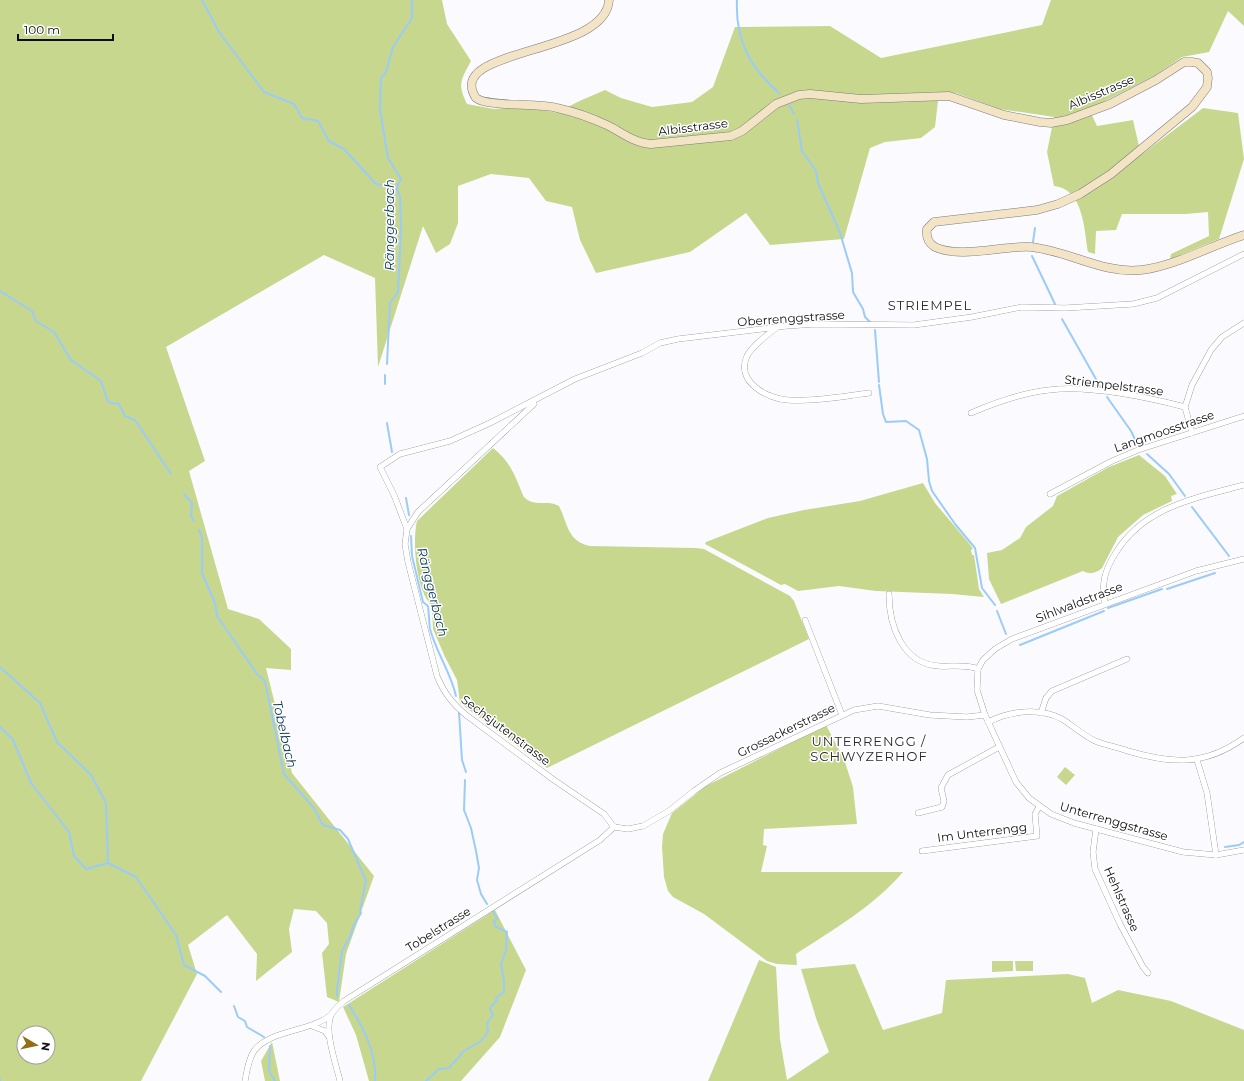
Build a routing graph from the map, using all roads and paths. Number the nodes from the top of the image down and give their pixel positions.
1 (610, 0) edge
2 (1244, 235) edge
3 (1244, 254) edge
4 (1244, 323) edge
5 (777, 328) junction
6 (868, 393) dead end
7 (540, 398) junction
8 (1185, 407) junction
9 (971, 413) dead end
10 (1244, 416) edge
11 (1192, 433) junction
12 (380, 467) joint
13 (1244, 485) edge
14 (1050, 494) dead end
15 (407, 529) junction
16 (1244, 559) edge
17 (889, 594) dead end
18 (1105, 603) junction
19 (805, 620) dead end
20 (1128, 659) dead end
21 (978, 669) junction
22 (1041, 712) junction
23 (985, 714) junction
24 (842, 715) junction
25 (988, 722) junction
26 (1244, 738) edge
27 (999, 746) junction
28 (1197, 760) junction
29 (1039, 807) junction
30 (918, 812) dead end
31 (614, 827) junction
32 (1096, 829) junction
33 (1244, 850) edge
34 (922, 851) dead end
35 (1216, 856) junction
36 (1148, 973) dead end
37 (331, 1015) junction
38 (312, 1026) junction
39 (330, 1038) junction
40 (245, 1081) edge
41 (340, 1081) edge

1 - 2 main road, Albisstrasse
3 - 5 street, Oberrenggstrasse
4 - 8 street
5 - 6 street
5 - 7 street, Oberrenggstrasse
7 - 12 street, Oberrenggstrasse
7 - 15 street, Sechsjutenstrasse
8 - 9 street, Striempelstrasse
8 - 11 street
10 - 11 street, Langmoosstrasse
11 - 14 street, Langmoosstrasse
12 - 15 street, Sechsjutenstrasse
13 - 18 street
15 - 31 street, Sechsjutenstrasse
16 - 18 street, Sihlwaldstrasse
17 - 21 street
18 - 21 street, Sihlwaldstrasse
19 - 24 street
20 - 22 street
21 - 23 street
22 - 25 street
22 - 28 street
23 - 24 street, Grossackerstrasse
23 - 25 street, Unterrenggstrasse
24 - 31 street, Grossackerstrasse
25 - 27 street, Unterrenggstrasse
26 - 28 street
27 - 29 street, Unterrenggstrasse
27 - 30 street
28 - 35 street
29 - 32 street, Unterrenggstrasse
29 - 34 street, Im Unterrengg
31 - 37 street, Tobelstrasse
32 - 35 street, Unterrenggstrasse
32 - 36 street, Hehlstrasse
33 - 35 street, Unterrenggstrasse
37 - 38 street, Tobelstrasse
37 - 39 street
38 - 39 street
38 - 40 street, Tobelstrasse
39 - 41 street

